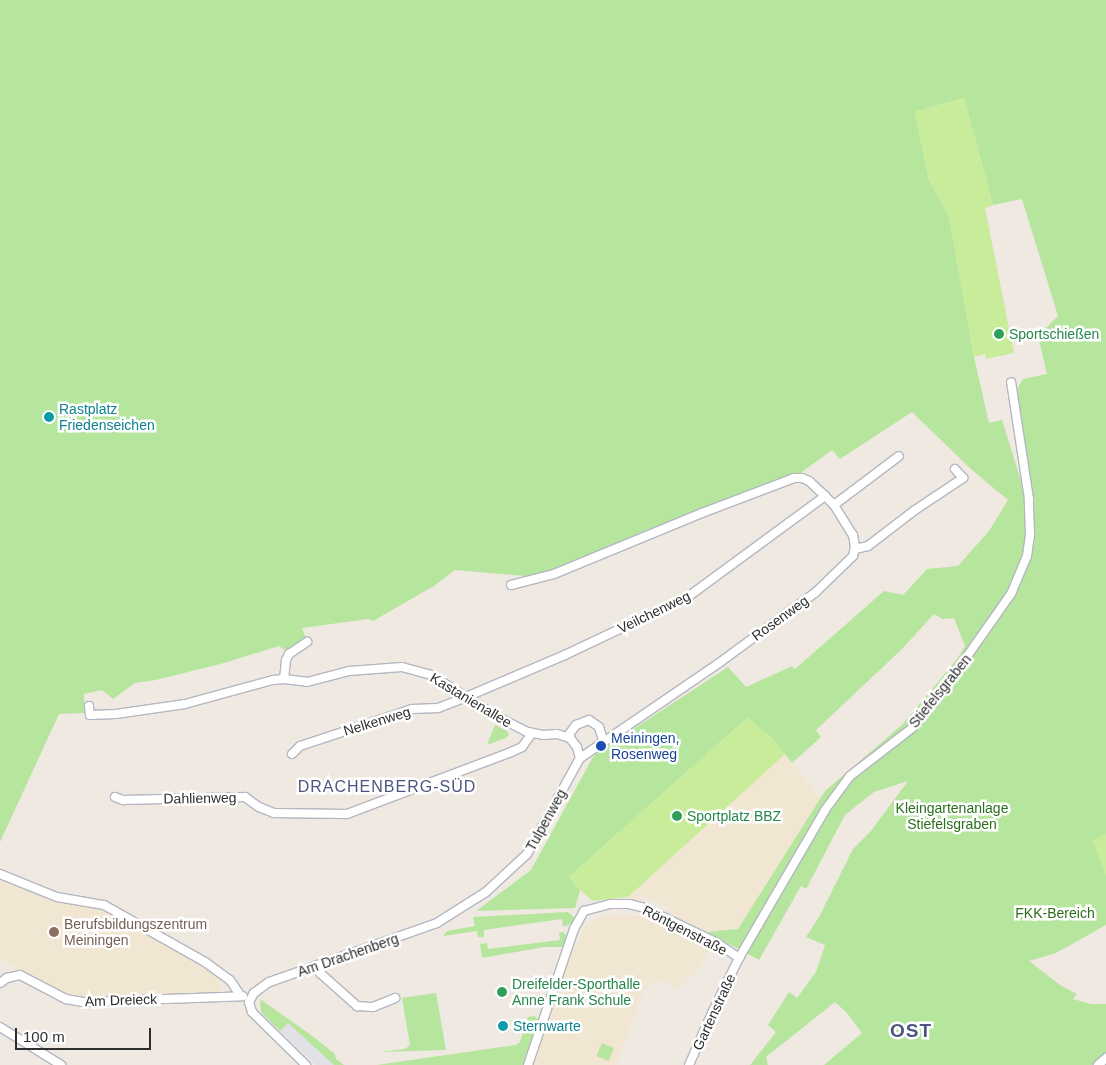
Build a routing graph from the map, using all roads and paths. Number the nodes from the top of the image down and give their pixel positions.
1 (1011, 382) dead end
2 (899, 456) dead end
3 (955, 469) dead end
4 (825, 496) junction
5 (834, 505) junction
6 (855, 550) junction
7 (511, 585) dead end
8 (307, 642) dead end
9 (284, 679) junction
10 (466, 697) junction
11 (90, 706) dead end
12 (532, 733) junction
13 (570, 738) junction
14 (603, 740) junction
15 (292, 754) dead end
16 (580, 758) junction
17 (116, 797) dead end
18 (0, 874) edge
19 (457, 913) joint
20 (739, 958) junction
21 (317, 966) junction
22 (0, 983) edge
23 (240, 995) junction
24 (395, 998) dead end
25 (249, 1003) junction
26 (0, 1026) edge
27 (1106, 1058) edge
28 (61, 1065) edge
29 (306, 1065) edge
30 (528, 1065) edge
31 (689, 1065) edge
32 (1098, 1065) edge

1 - 20 street, Stiefelsgraben
2 - 5 street
3 - 6 street, Rosenweg
4 - 5 street
4 - 7 street
4 - 10 street, Veilchenweg
5 - 6 street
6 - 14 street, Rosenweg
8 - 9 street
9 - 10 street, Kastanienallee
9 - 11 street, Kastanienallee
10 - 12 street, Kastanienallee
10 - 15 street, Nelkenweg
12 - 13 street, Kastanienallee
12 - 17 street, Dahlienweg
13 - 14 street
13 - 16 street
14 - 16 street, Rosenweg
16 - 19 street, Tulpenweg
18 - 23 street
19 - 21 street, Am Drachenberg
20 - 30 street, Röntgenstraße
20 - 31 street, Gartenstraße
21 - 24 street
21 - 25 street, Am Drachenberg
22 - 23 street, Am Dreieck
23 - 25 street, Am Dreieck
25 - 29 street, Am Dreieck
26 - 28 street
27 - 32 street

